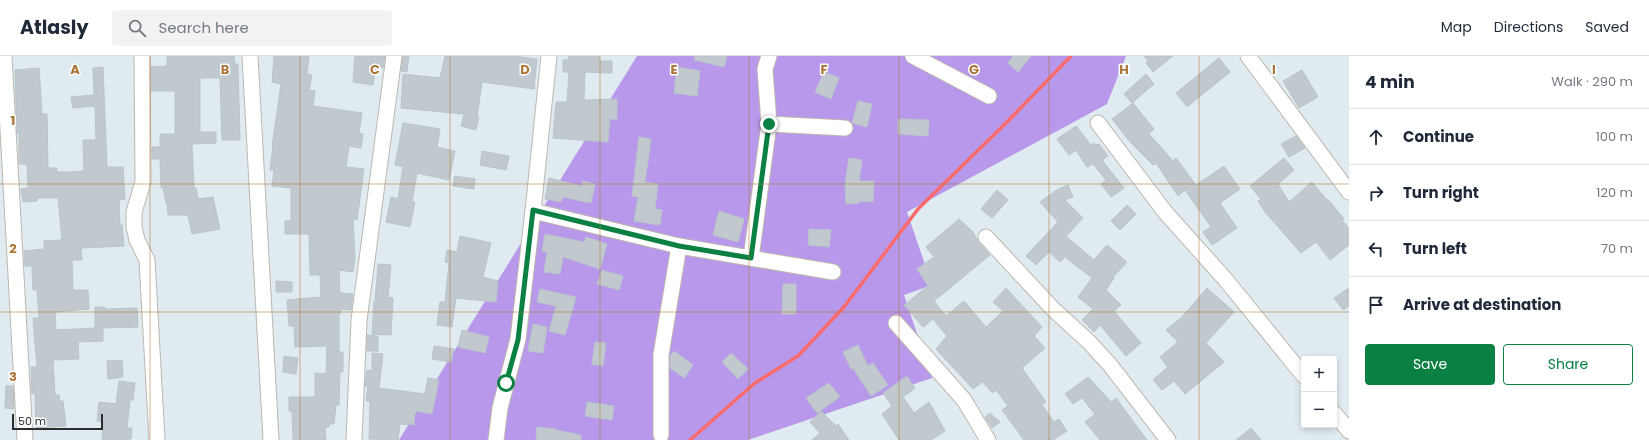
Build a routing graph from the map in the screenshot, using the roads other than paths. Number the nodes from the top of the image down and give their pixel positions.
1 (4, 56) edge
2 (142, 56) edge
3 (250, 56) edge
4 (394, 56) edge
5 (549, 56) edge
6 (769, 56) edge
7 (913, 56) edge
8 (1248, 56) edge
9 (989, 96) dead end
10 (1098, 123) dead end
11 (769, 124) junction
12 (845, 128) dead end
13 (1349, 192) edge
14 (533, 210) junction
15 (986, 237) dead end
16 (679, 246) junction
17 (751, 258) junction
18 (833, 272) dead end
19 (896, 323) dead end
20 (1301, 372) edge
21 (1337, 417) edge
22 (1349, 431) edge
23 (661, 435) dead end
24 (25, 440) edge
25 (157, 440) edge
26 (271, 440) edge
27 (354, 440) edge
28 (496, 440) edge
29 (988, 440) edge
30 (1168, 440) edge

1 - 24 street
2 - 25 street
3 - 26 street
4 - 27 street
5 - 14 street
6 - 11 street
7 - 9 street
8 - 13 street
10 - 20 street
11 - 12 street
11 - 17 street
14 - 16 street
14 - 28 street
15 - 30 street
16 - 17 street
16 - 23 street
17 - 18 street
19 - 29 street
21 - 22 street

